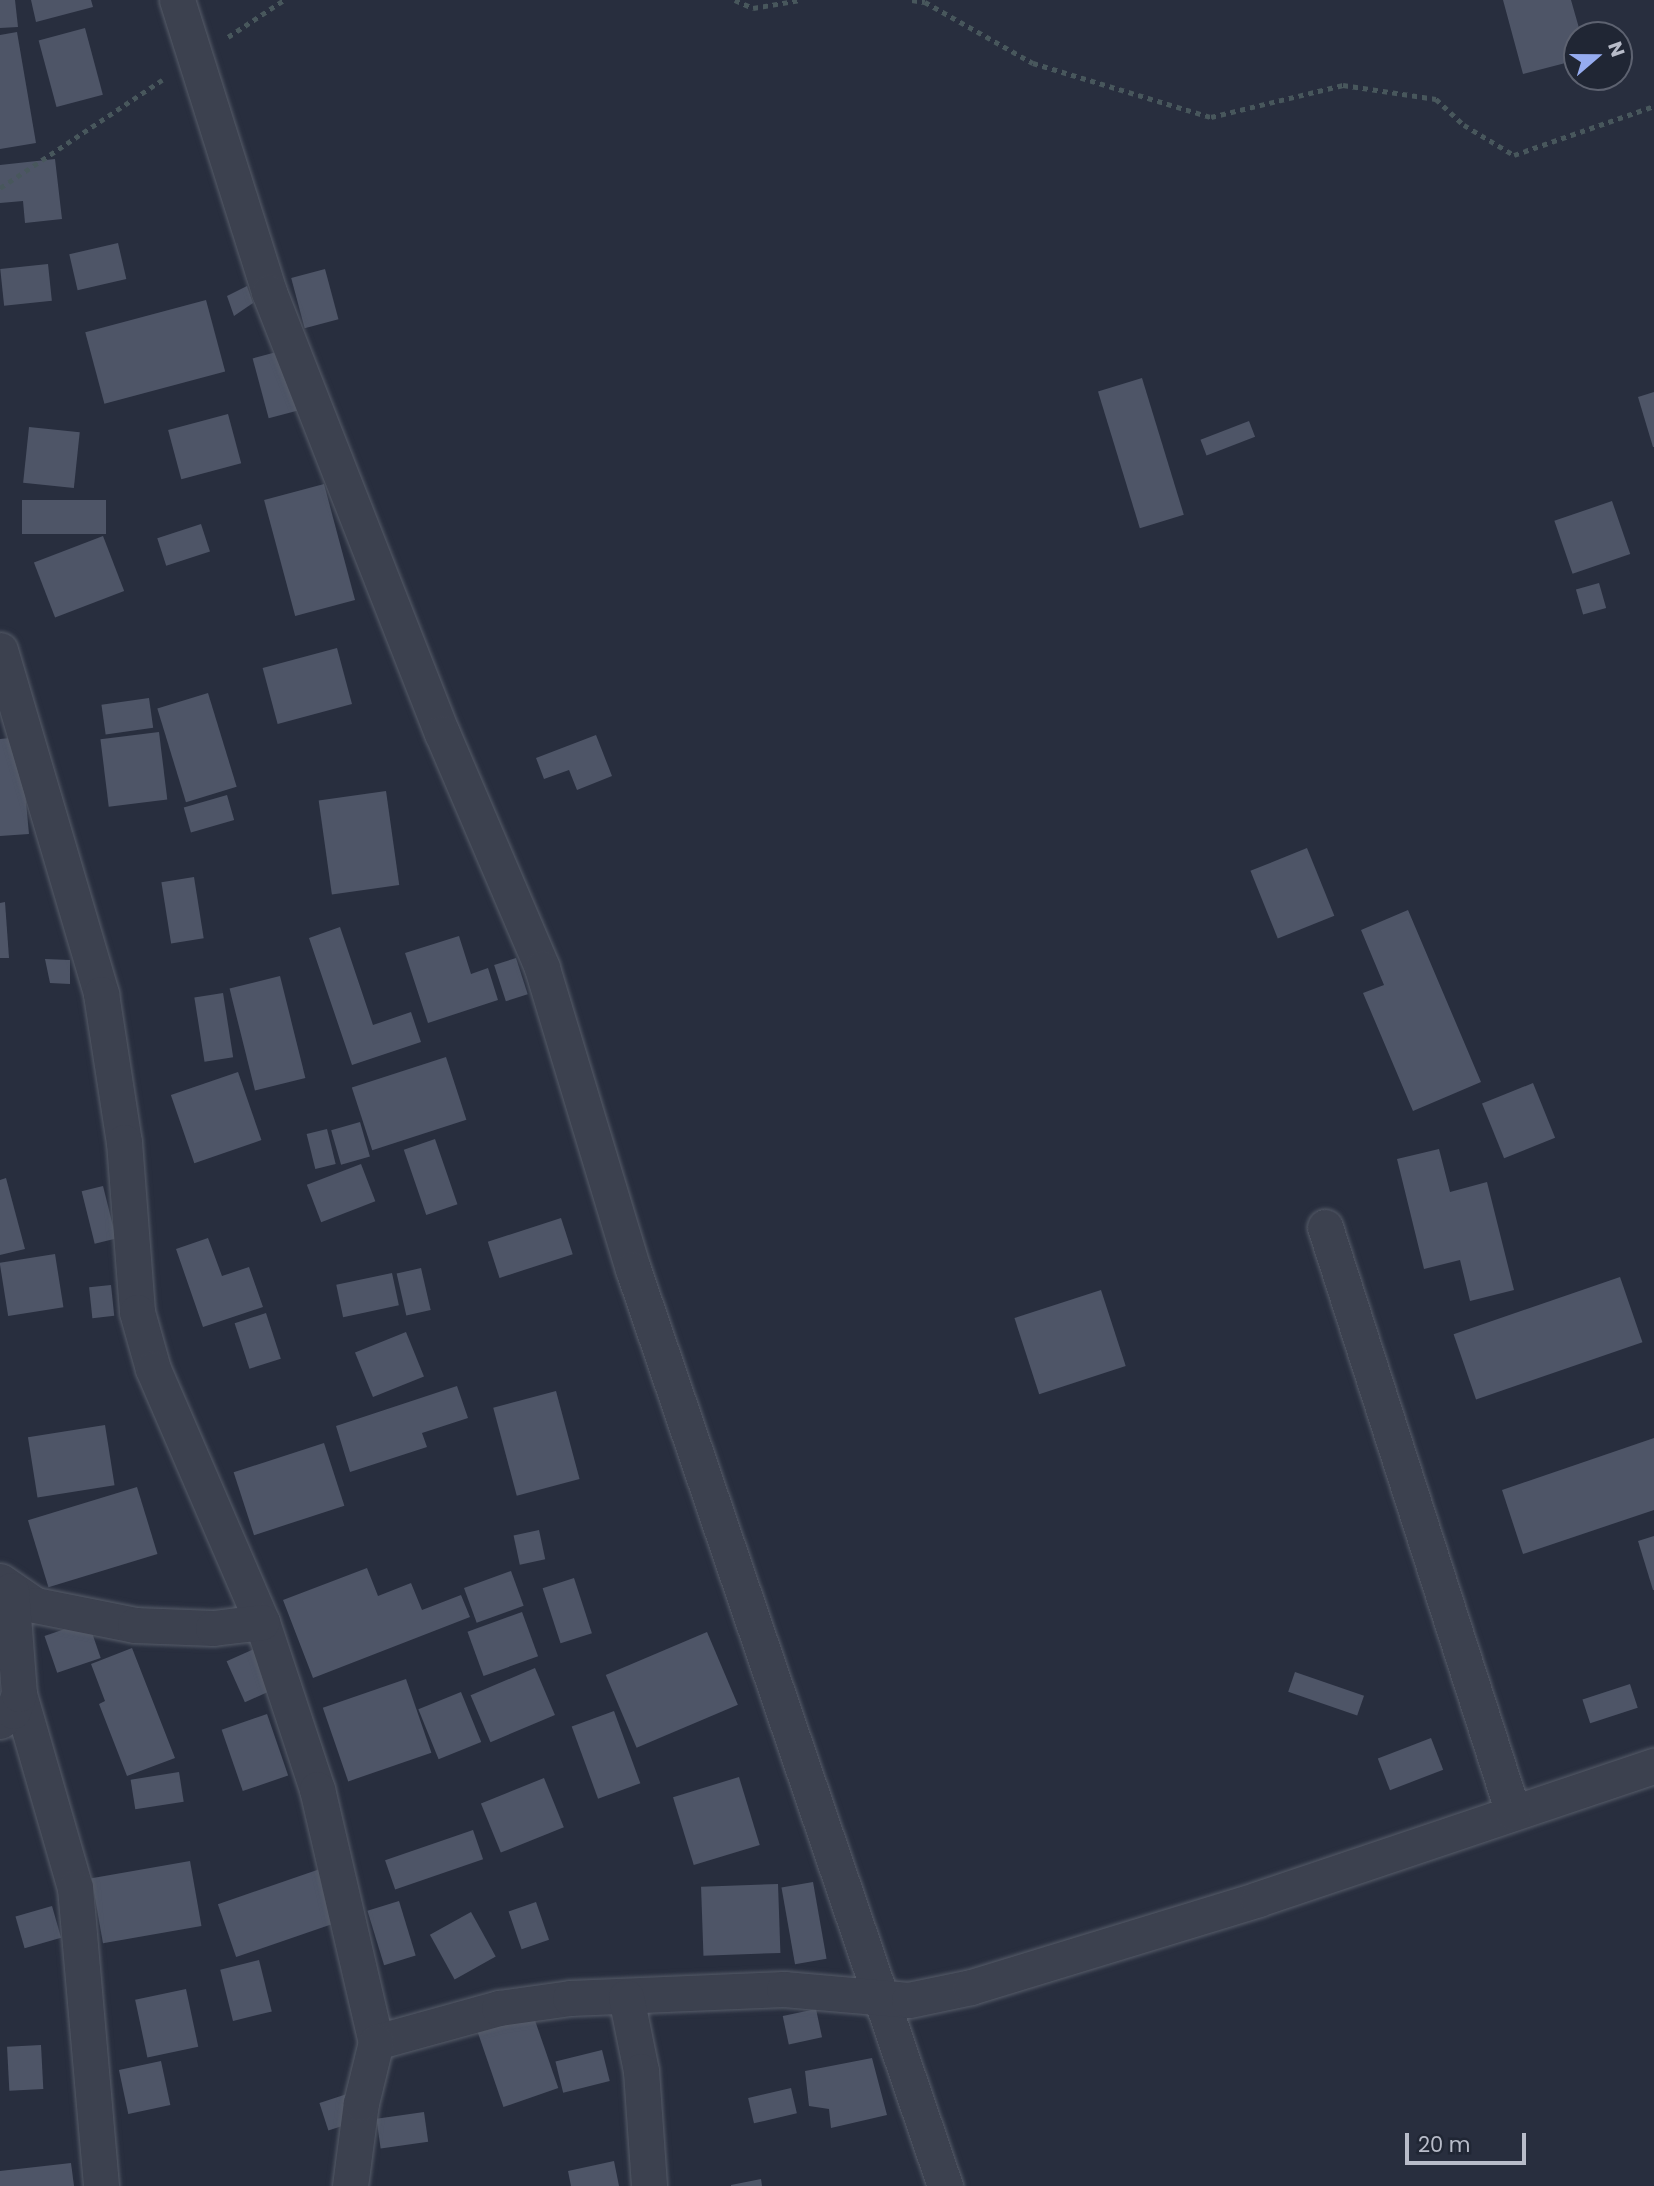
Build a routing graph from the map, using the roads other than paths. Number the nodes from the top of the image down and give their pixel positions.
1 (177, 0) edge
2 (0, 650) edge
3 (6, 691) edge
4 (1325, 1227) dead end
5 (5, 1586) edge
6 (262, 1622) junction
7 (9, 1708) edge
8 (1654, 1766) edge
9 (1513, 1813) junction
10 (882, 1996) junction
11 (626, 1997) junction
12 (376, 2042) junction
13 (101, 2186) edge
14 (350, 2186) edge
15 (649, 2186) edge
16 (945, 2186) edge

1 - 10 street
2 - 3 street
3 - 6 street
4 - 9 street
5 - 6 street
5 - 7 street
6 - 12 street
7 - 13 street
8 - 9 street
9 - 10 street
10 - 11 street
10 - 16 street
11 - 12 street
11 - 15 street
12 - 14 street

